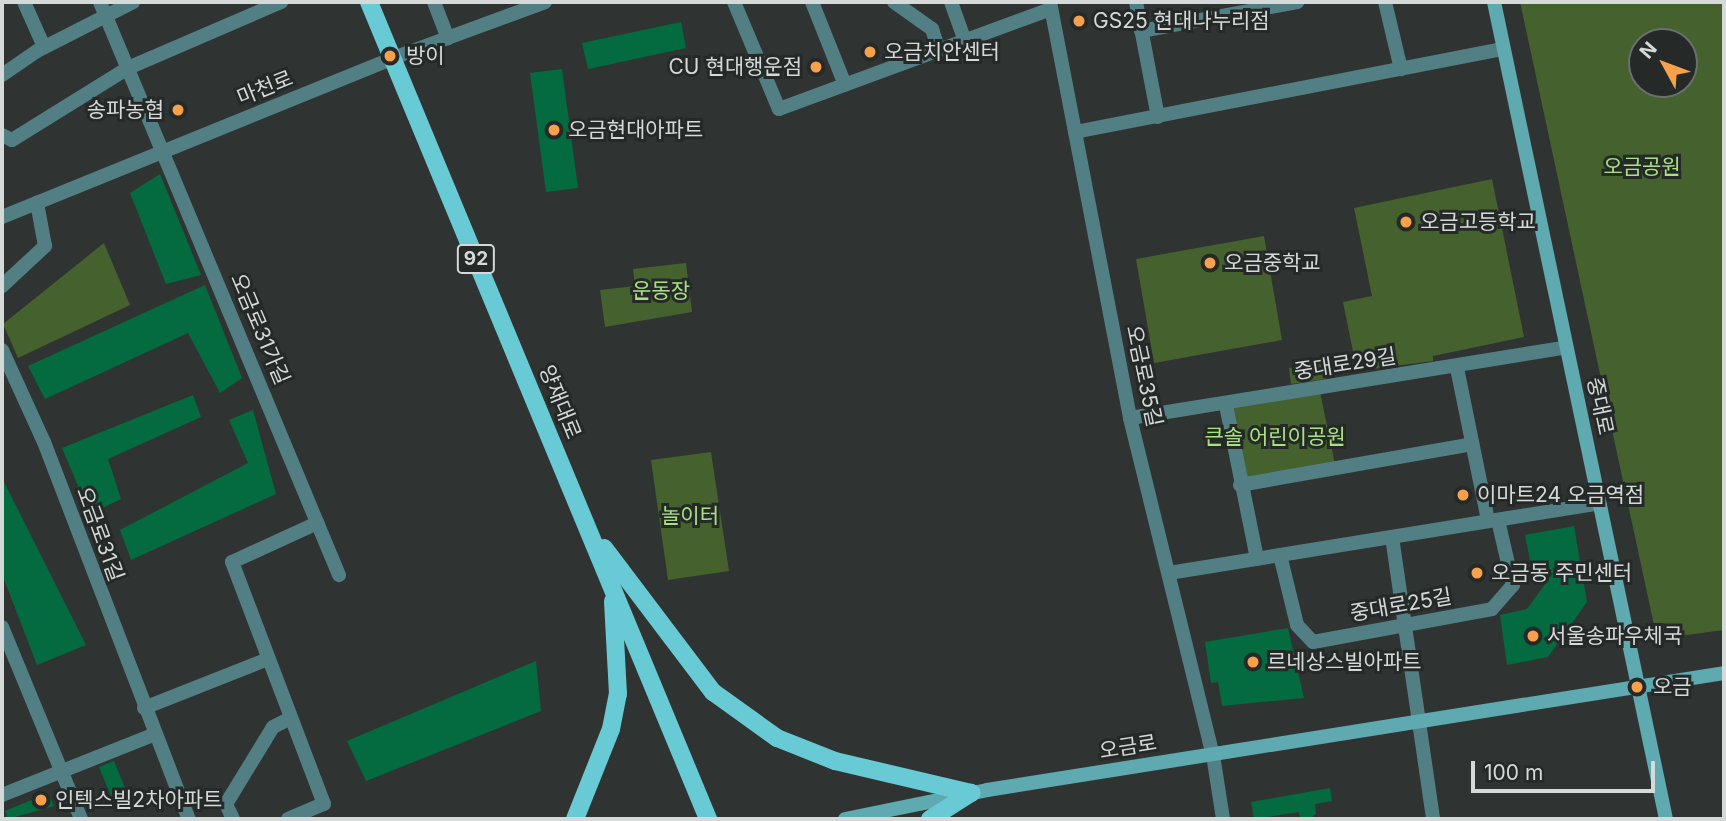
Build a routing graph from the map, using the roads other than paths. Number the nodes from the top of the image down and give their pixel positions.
1 (24, 2) edge
2 (133, 2) edge
3 (281, 2) edge
4 (369, 2) edge
5 (433, 2) edge
6 (545, 2) edge
7 (733, 2) edge
8 (812, 2) edge
9 (894, 2) edge
10 (951, 2) edge
11 (1136, 2) edge
12 (1211, 2) edge
13 (1297, 2) edge
14 (1385, 2) edge
15 (1494, 2) edge
16 (1050, 5) edge
17 (522, 6) edge
18 (102, 7) edge
19 (1214, 18) junction
20 (1142, 31) junction
21 (448, 38) junction
22 (965, 41) junction
23 (44, 47) junction
24 (1503, 49) junction
25 (939, 50) junction
26 (393, 58) junction
27 (128, 68) junction
28 (1401, 69) junction
29 (2, 75) edge
30 (845, 85) junction
31 (1158, 117) junction
32 (1075, 132) junction
33 (2, 135) edge
34 (163, 152) junction
35 (37, 203) junction
36 (2, 217) edge
37 (2, 286) edge
38 (1566, 347) junction
39 (2, 350) edge
40 (1457, 368) junction
41 (1226, 405) junction
42 (1130, 418) junction
43 (1472, 444) junction
44 (1240, 485) junction
45 (1599, 503) junction
46 (582, 516) junction
47 (1493, 521) junction
48 (317, 523) junction
49 (1392, 537) junction
50 (1280, 555) junction
51 (1257, 559) junction
52 (1169, 573) junction
53 (339, 575) dead end
54 (612, 587) junction
55 (1407, 626) junction
56 (2, 627) edge
57 (268, 659) junction
58 (1724, 673) edge
59 (1638, 684) junction
60 (144, 708) junction
61 (291, 718) junction
62 (1419, 721) junction
63 (155, 734) junction
64 (1213, 755) junction
65 (62, 771) junction
66 (971, 793) junction
67 (2, 795) edge
68 (81, 819) edge
69 (189, 819) edge
70 (233, 819) edge
71 (288, 819) edge
72 (575, 819) edge
73 (708, 819) edge
74 (845, 819) edge
75 (930, 819) edge
76 (1223, 819) edge
77 (1433, 819) edge
78 (1666, 819) edge

1 - 23 street
2 - 18 street
3 - 27 street
4 - 26 main road, 양재대로 / 92
5 - 21 street
6 - 17 street, 마천로
7 - 30 street
8 - 30 street
9 - 25 street
10 - 22 street
11 - 20 street
12 - 19 street
13 - 19 street
14 - 28 street
15 - 24 main road, 중대로
16 - 22 street
16 - 32 street, 오금로35길
17 - 21 street, 마천로
18 - 23 street
18 - 27 street, 오금로31가길
19 - 20 street
20 - 31 street
21 - 26 street, 마천로
22 - 25 street
23 - 29 street
24 - 28 street
24 - 38 main road, 중대로
25 - 30 street
26 - 34 street, 마천로
26 - 46 main road, 양재대로 / 92
27 - 33 street
27 - 34 street, 오금로31가길
28 - 31 street
31 - 32 street
32 - 42 street, 오금로35길
34 - 35 street, 마천로
34 - 48 street, 오금로31가길
35 - 36 street, 마천로
35 - 37 street
38 - 40 street, 중대로29길
38 - 45 main road, 중대로
39 - 60 street, 오금로31길
40 - 41 street, 중대로29길
40 - 43 street, 중대로25길
41 - 42 street, 중대로29길
41 - 44 street
42 - 52 street, 오금로35길
43 - 44 street
43 - 47 street, 중대로25길
44 - 51 street
45 - 47 street
45 - 59 main road, 중대로
46 - 54 main road, 양재대로 / 92
46 - 66 main road
47 - 49 street
47 - 55 street, 중대로25길
48 - 53 street, 오금로31가길
48 - 57 street
49 - 50 street
49 - 55 street
50 - 51 street
50 - 55 street, 중대로25길
51 - 52 street
52 - 64 street, 오금로35길
54 - 72 main road
54 - 73 main road, 양재대로 / 92
55 - 62 street
56 - 65 street
57 - 60 street
57 - 61 street
58 - 59 main road, 오금로
59 - 62 main road, 오금로
59 - 78 main road, 중대로
60 - 63 street, 오금로31길
61 - 70 street
61 - 71 street
62 - 64 main road, 오금로
62 - 77 street
63 - 65 street
63 - 69 street, 오금로31길
64 - 66 main road, 오금로
64 - 76 street, 오금로35길
65 - 67 street
65 - 68 street
66 - 74 main road, 오금로
66 - 75 main road

